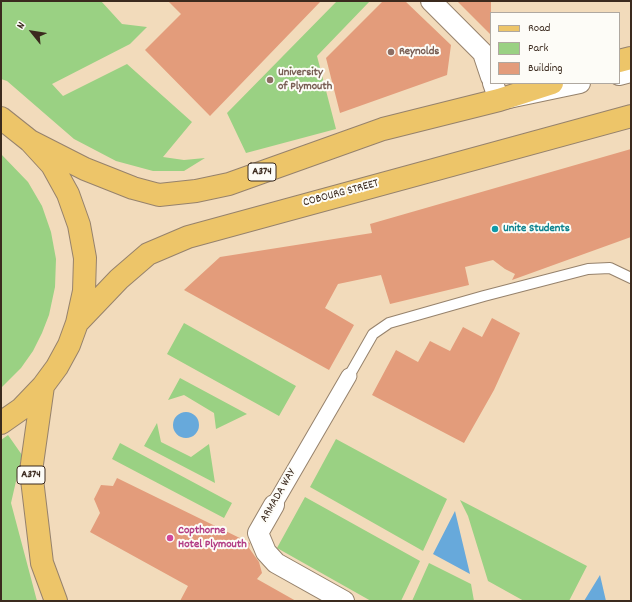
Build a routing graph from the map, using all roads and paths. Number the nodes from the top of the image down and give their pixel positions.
1 (431, 1) edge
2 (631, 58) edge
3 (620, 61) edge
4 (631, 72) edge
5 (490, 74) edge
6 (620, 75) edge
7 (546, 84) edge
8 (571, 84) edge
9 (496, 92) edge
10 (631, 116) edge
11 (1, 118) edge
12 (30, 140) junction
13 (631, 278) edge
14 (77, 323) junction
15 (349, 376) joint
16 (43, 386) junction
17 (1, 423) edge
18 (274, 505) joint
19 (56, 601) edge
20 (344, 601) edge

1 - 5 street
2 - 3 main road
4 - 6 street
7 - 9 main road, A374
8 - 9 street
9 - 12 main road, A374
10 - 14 main road, COBOURG STREET
11 - 12 main road
12 - 14 main road
13 - 15 lane
14 - 16 main road
15 - 18 street, ARMADA WAY
16 - 17 main road
16 - 19 main road, A374
18 - 20 street, ARMADA WAY

